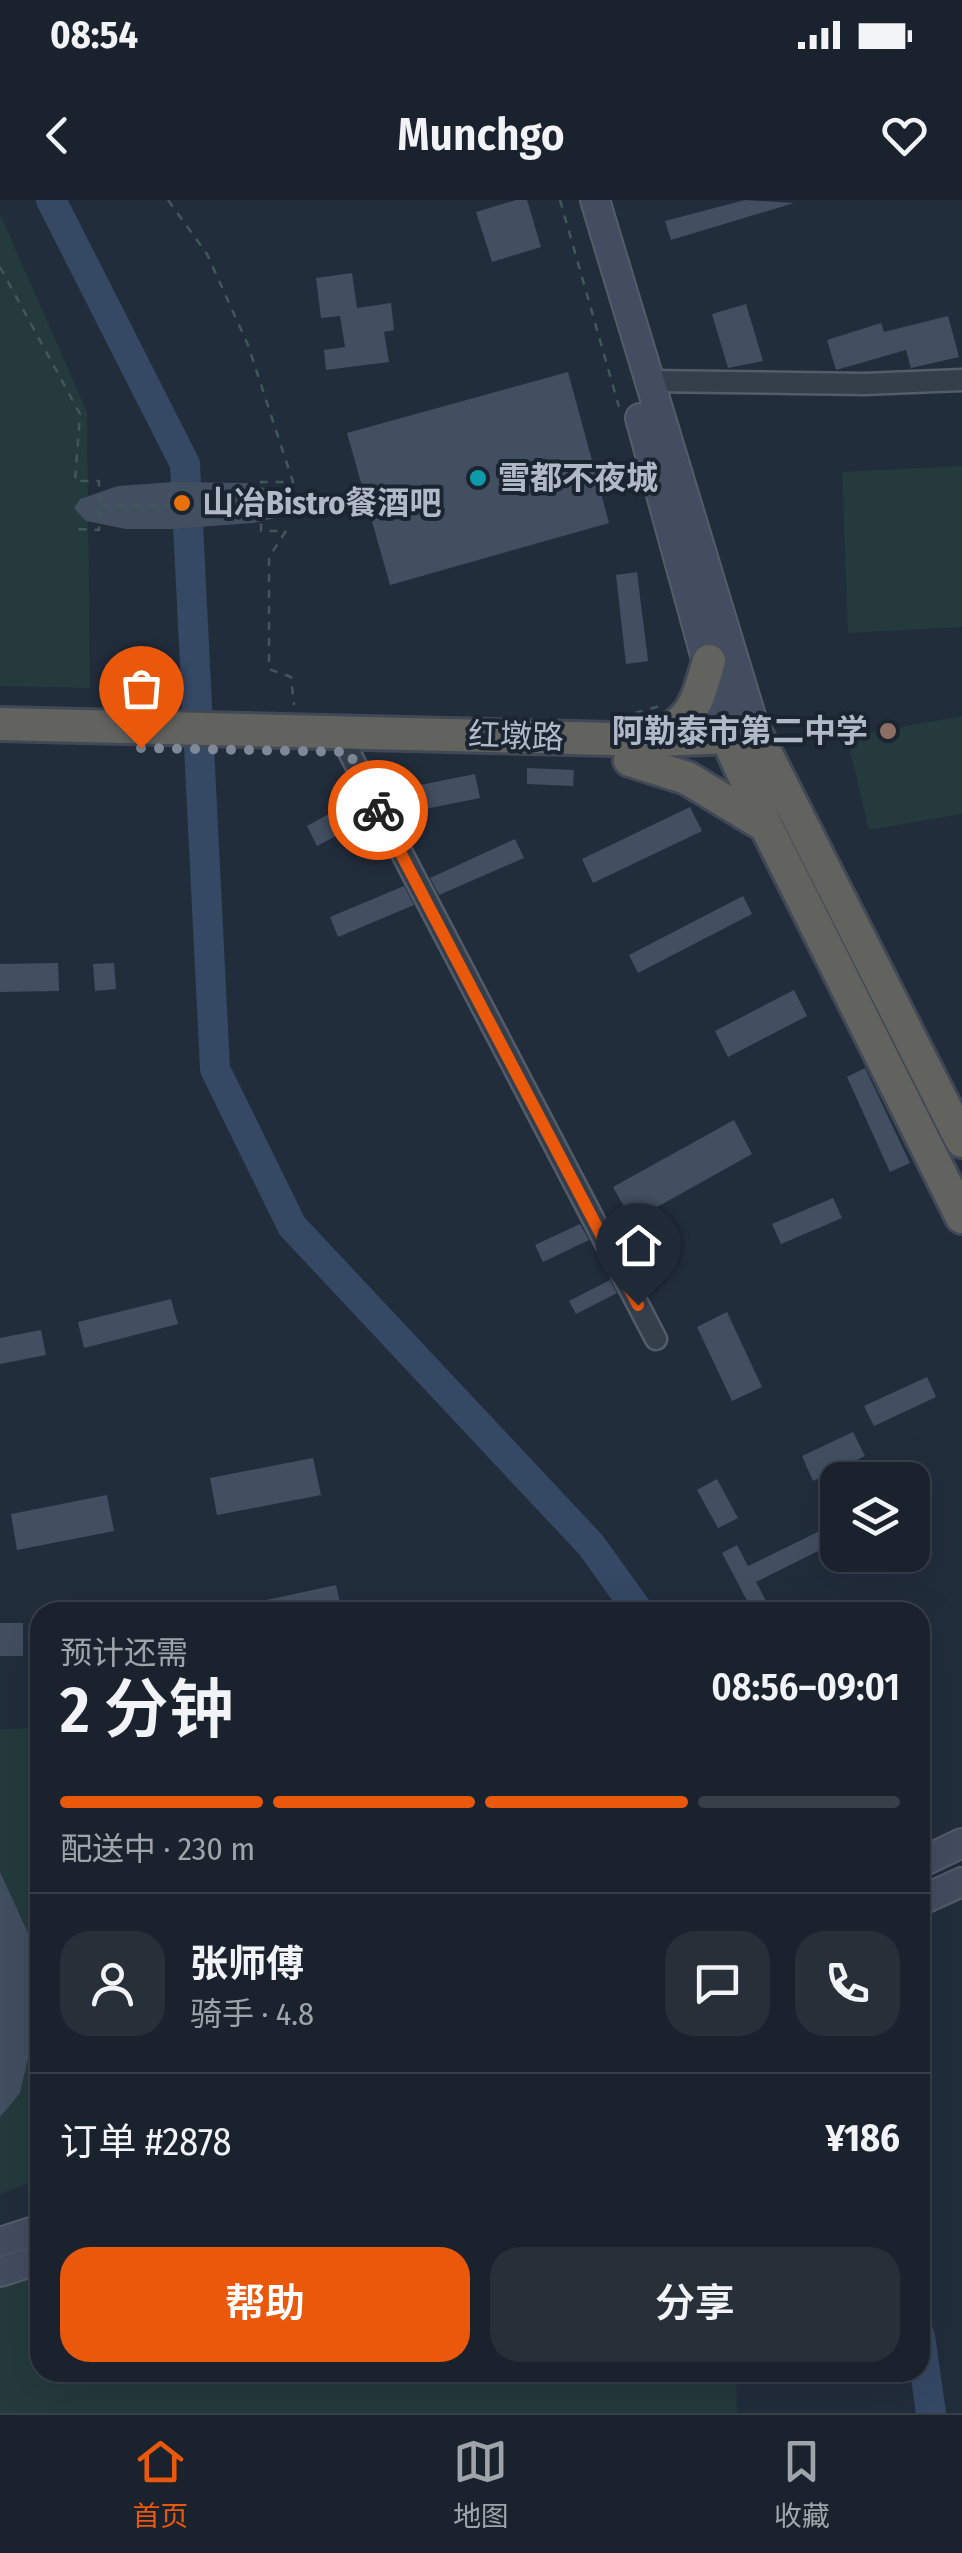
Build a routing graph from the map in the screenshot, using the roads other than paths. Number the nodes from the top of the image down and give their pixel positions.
1 (577, 200) edge
2 (595, 200) edge
3 (962, 380) edge
4 (648, 381) junction
5 (709, 660) junction
6 (0, 724) edge
7 (97, 737) junction
8 (256, 739) junction
9 (0, 747) edge
10 (747, 747) junction
11 (642, 750) junction
12 (349, 752) junction
13 (766, 826) junction
14 (962, 1141) edge
15 (962, 1216) edge
16 (656, 1339) dead end
17 (962, 1843) edge
18 (930, 1859) edge
19 (962, 1882) edge
20 (930, 1896) edge
21 (30, 2232) edge
22 (0, 2242) edge
23 (30, 2262) edge
24 (0, 2272) edge

1 - 5 main road
2 - 4 main road
3 - 4 street
4 - 10 main road
5 - 10 main road
5 - 11 highway
6 - 7 highway, 红墩路
7 - 8 highway, 红墩路
7 - 9 highway, 红墩路
8 - 11 highway, 红墩路
8 - 12 highway, 红墩路
10 - 11 highway, 红墩路
10 - 13 highway
10 - 14 highway
11 - 12 highway, 红墩路
11 - 13 highway
12 - 16 street
13 - 15 highway
17 - 18 main road
19 - 20 main road
21 - 22 main road
23 - 24 main road

